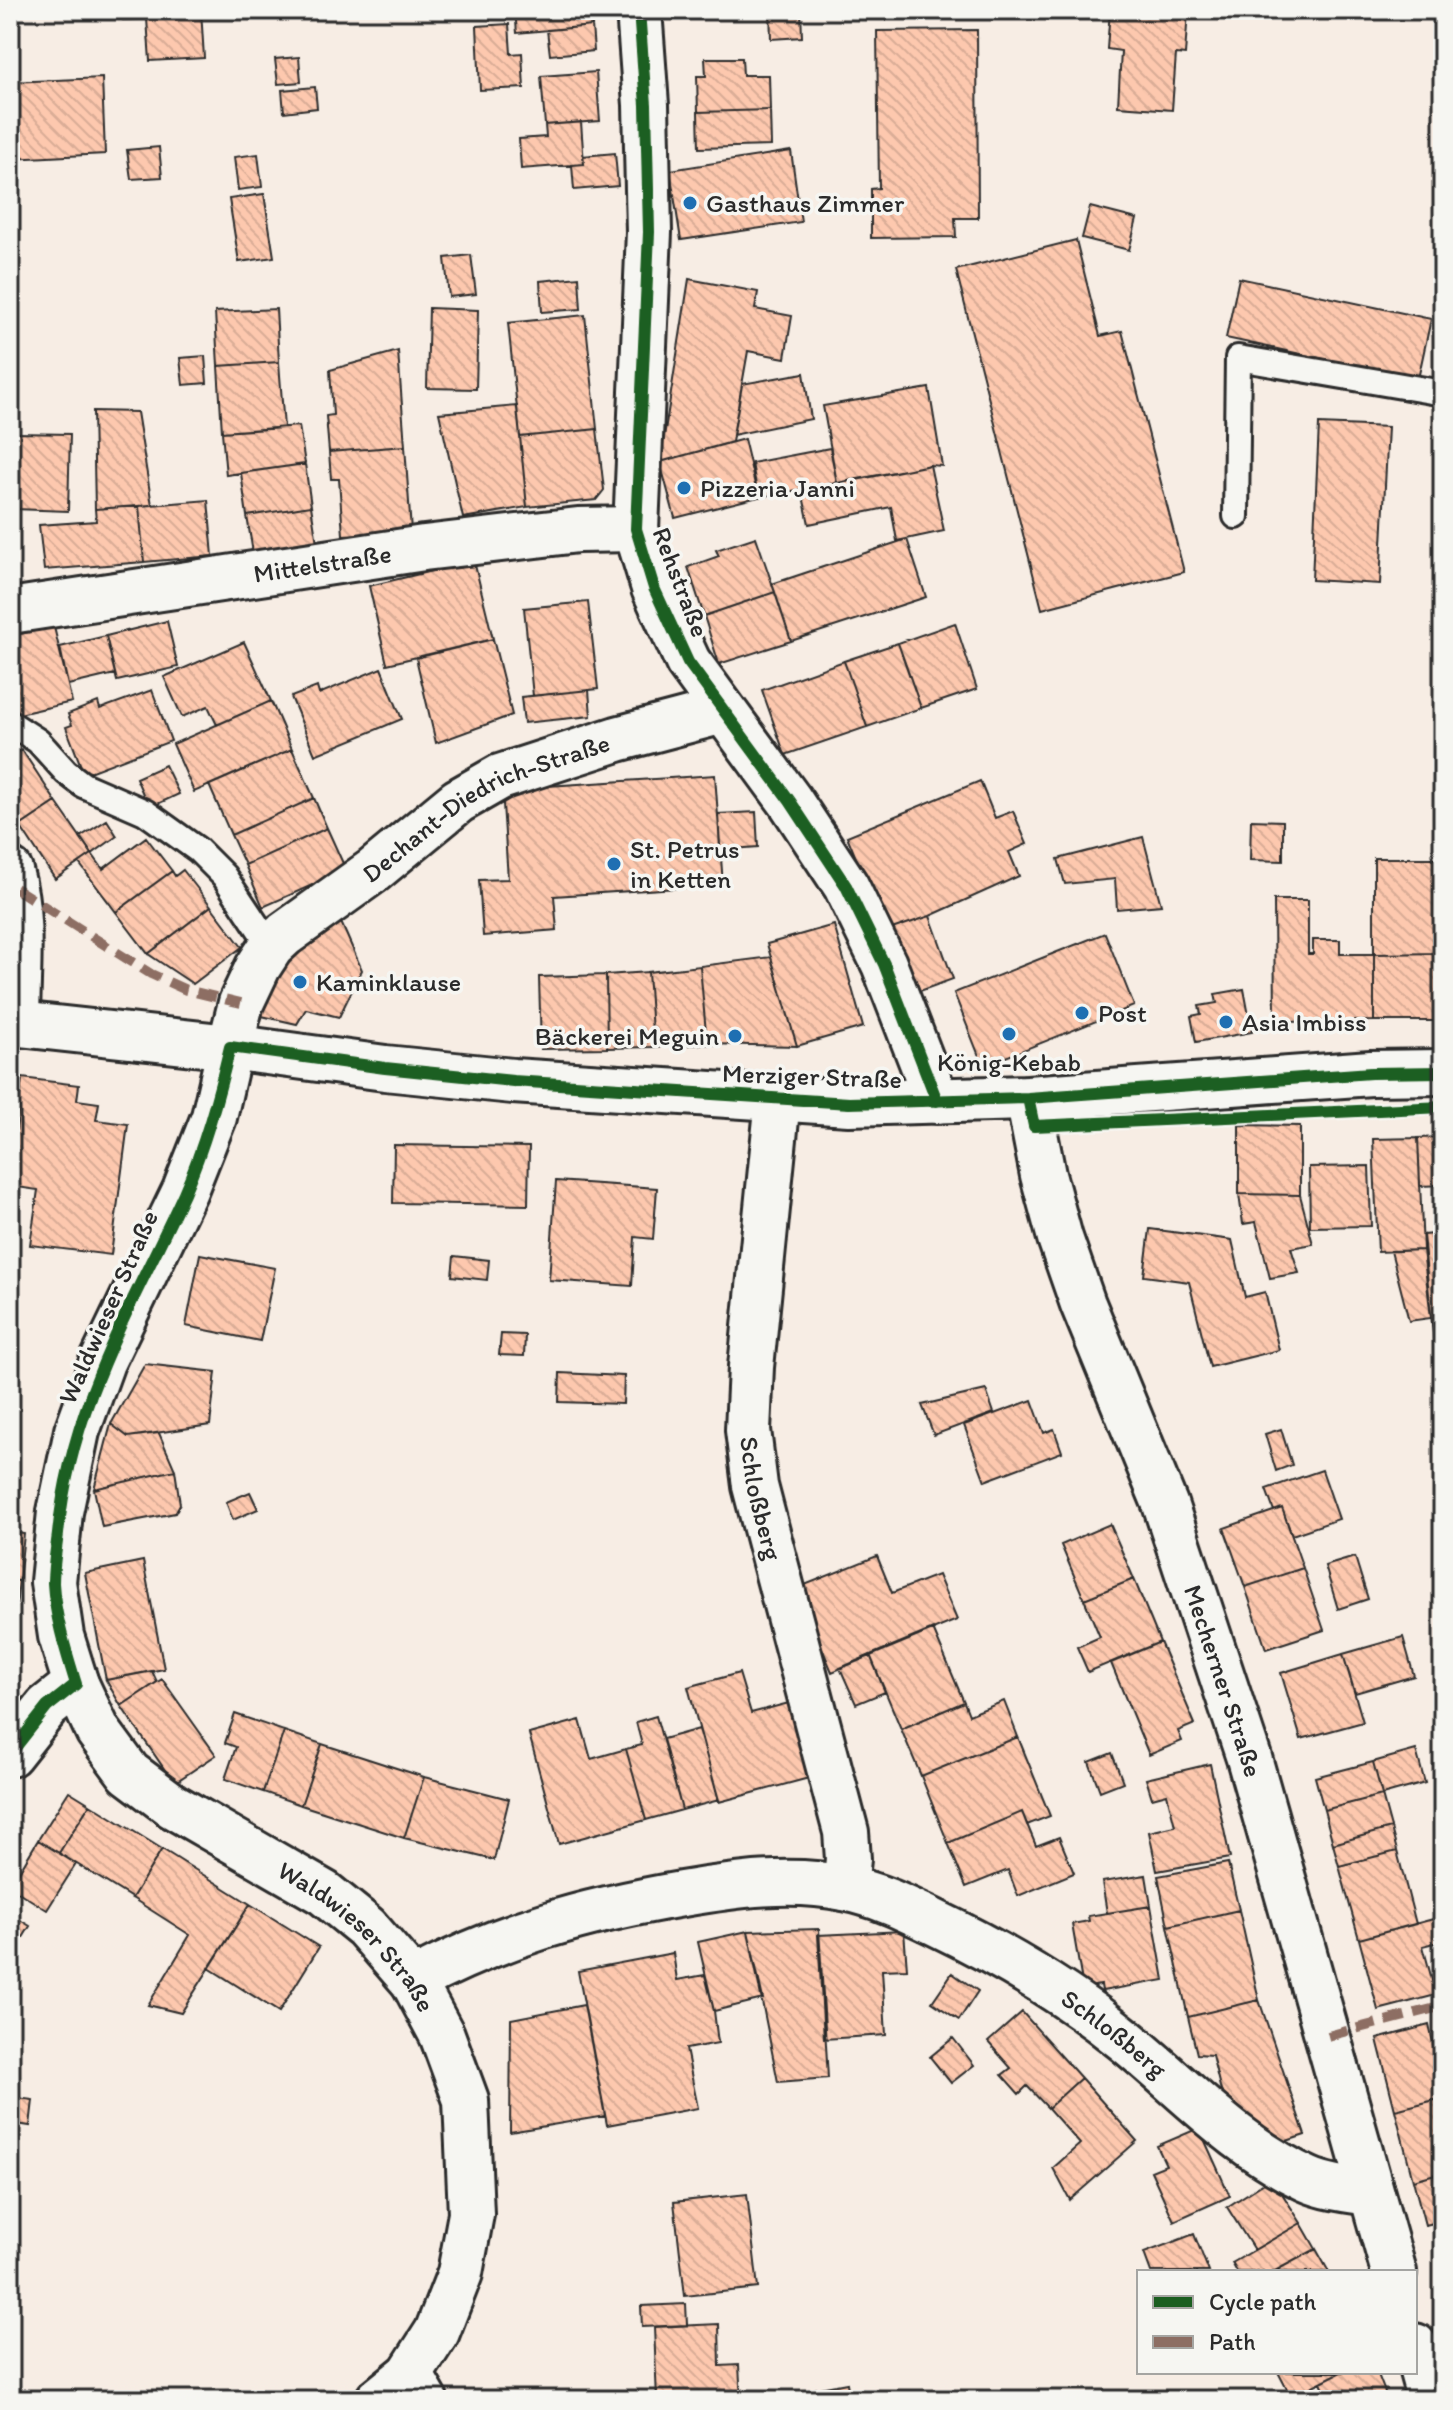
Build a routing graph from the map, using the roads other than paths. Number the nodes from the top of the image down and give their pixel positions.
1 (639, 10) edge
2 (1443, 393) edge
3 (1236, 516) dead end
4 (636, 529) junction
5 (10, 611) edge
6 (723, 711) junction
7 (10, 723) edge
8 (10, 871) edge
9 (271, 947) junction
10 (13, 1024) edge
11 (230, 1047) junction
12 (1443, 1072) edge
13 (1028, 1098) junction
14 (778, 1099) junction
15 (937, 1101) junction
16 (44, 1695) edge
17 (10, 1754) edge
18 (845, 1888) junction
19 (413, 1981) junction
20 (1371, 2193) junction
21 (1393, 2270) edge
22 (1417, 2353) edge
23 (404, 2391) edge
24 (1430, 2400) edge

1 - 4 street, Rehstraße
2 - 3 lane
4 - 5 street, Mittelstraße
4 - 6 street, Rehstraße
6 - 9 street, Dechant-Diedrich-Straße
6 - 15 street, Rehstraße
7 - 9 lane
8 - 10 street
9 - 11 street, Dechant-Diedrich-Straße
10 - 11 street, Merziger Straße
11 - 14 street, Merziger Straße
11 - 16 street, Waldwieser Straße
12 - 13 street, Merziger Straße
13 - 15 street, Merziger Straße
13 - 20 street, Mecherner Straße
14 - 15 street, Merziger Straße
14 - 18 street, Schloßberg
16 - 17 street
16 - 19 street, Waldwieser Straße
18 - 19 street, Schloßberg
18 - 20 street, Schloßberg
19 - 23 street, Waldwieser Straße
20 - 21 street, Mecherner Straße
22 - 24 street

